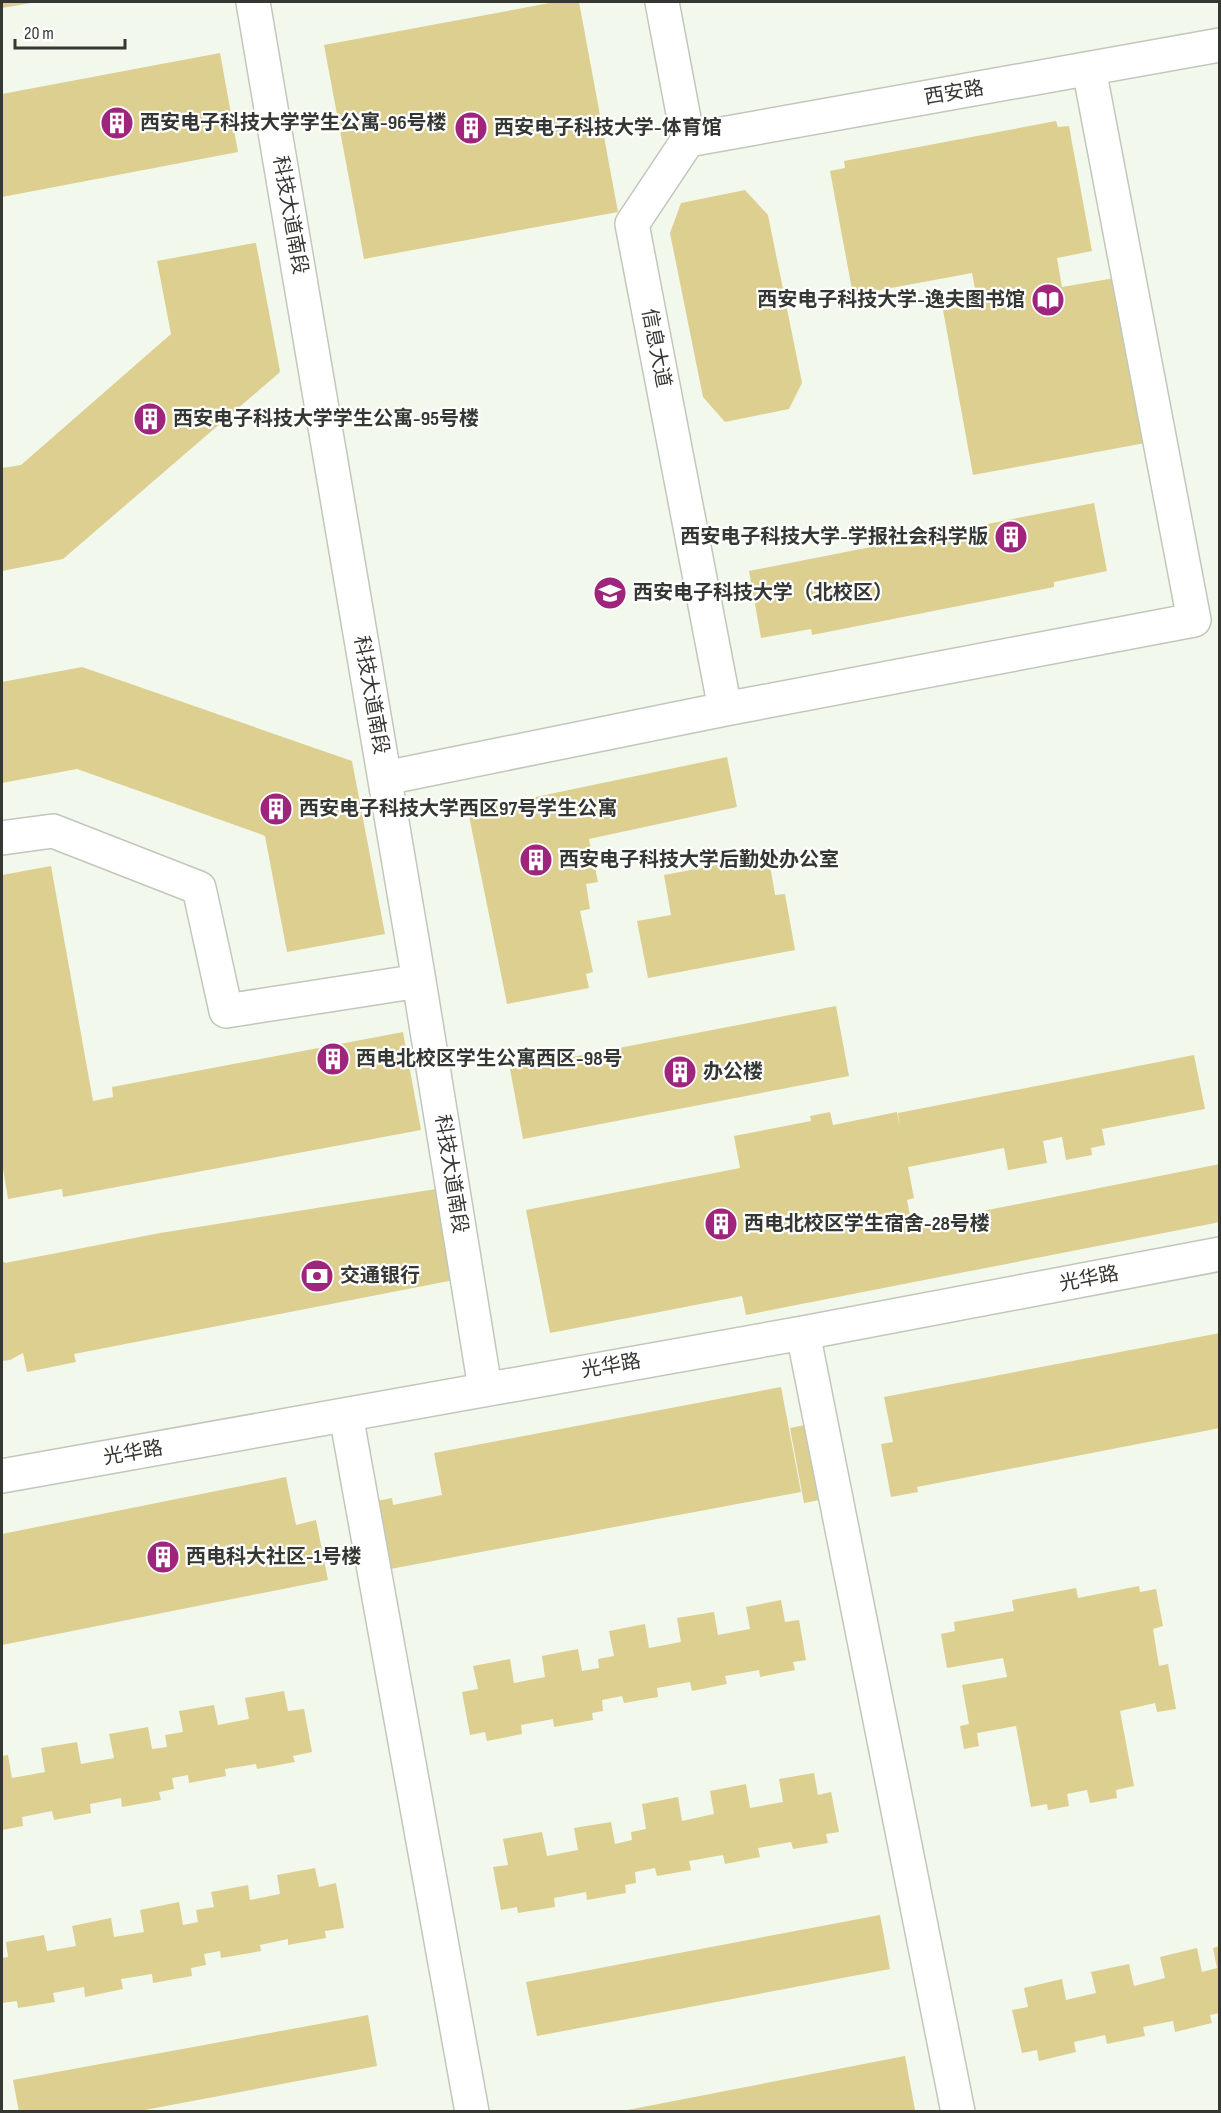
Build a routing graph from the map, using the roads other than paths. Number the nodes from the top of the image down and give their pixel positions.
1 (259, 2) edge
2 (662, 2) edge
3 (1220, 45) edge
4 (1089, 69) junction
5 (688, 140) junction
6 (725, 709) junction
7 (385, 778) junction
8 (2, 837) edge
9 (419, 981) junction
10 (1220, 1254) edge
11 (803, 1333) junction
12 (485, 1388) junction
13 (346, 1415) junction
14 (2, 1476) edge
15 (472, 2112) edge
16 (958, 2112) edge

1 - 7 street, 科技大道南段
2 - 5 street
3 - 4 street, 西安路
4 - 5 street, 西安路
4 - 6 street
5 - 6 street, 信息大道
6 - 7 street
7 - 9 street, 科技大道南段
8 - 9 street
9 - 12 street, 科技大道南段
10 - 11 street, 光华路
11 - 12 street, 光华路
11 - 16 street
12 - 13 street, 光华路
13 - 14 street, 光华路
13 - 15 street

